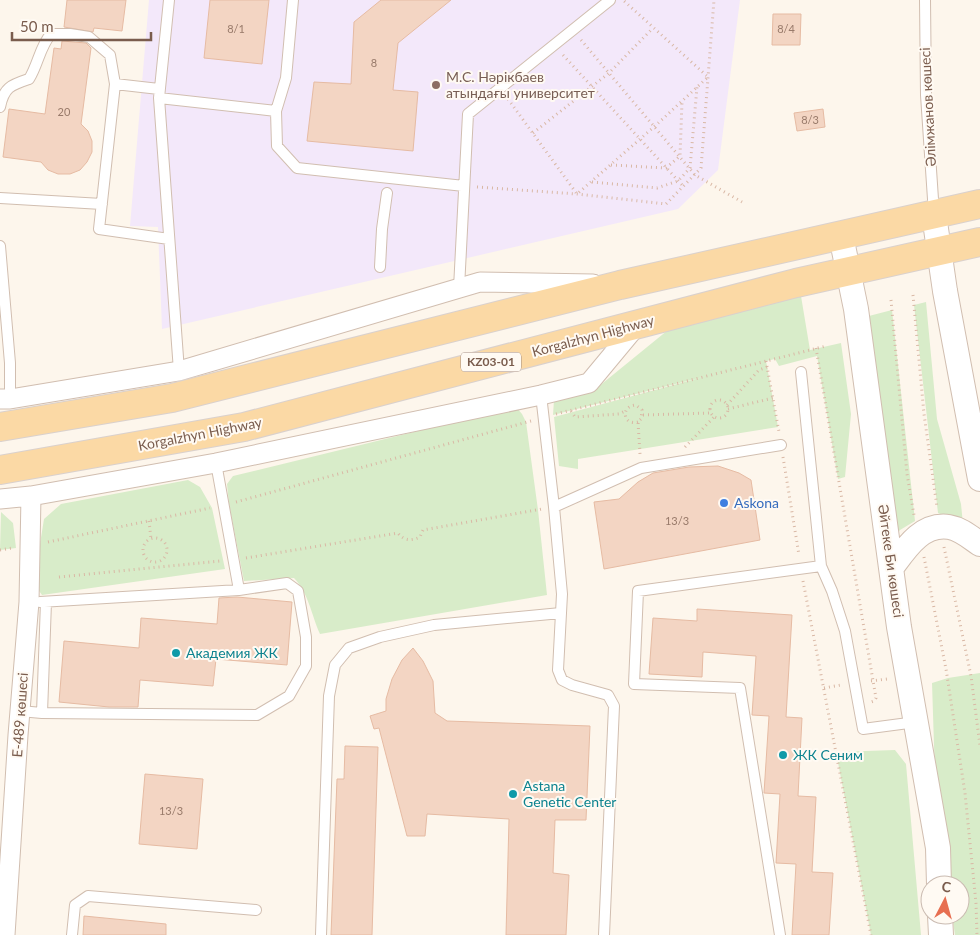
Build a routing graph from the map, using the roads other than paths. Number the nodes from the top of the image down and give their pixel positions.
1 (169, 0) edge
2 (293, 0) edge
3 (610, 0) edge
4 (925, 0) edge
5 (115, 84) junction
6 (159, 94) junction
7 (0, 107) edge
8 (276, 111) junction
9 (464, 186) junction
10 (387, 193) dead end
11 (0, 198) edge
12 (102, 204) junction
13 (980, 204) edge
14 (934, 215) junction
15 (841, 236) junction
16 (169, 239) junction
17 (980, 242) edge
18 (0, 246) edge
19 (938, 251) junction
20 (380, 268) dead end
21 (848, 271) junction
22 (620, 285) junction
23 (459, 288) junction
24 (638, 324) junction
25 (178, 371) junction
26 (801, 372) dead end
27 (541, 395) junction
28 (5, 399) edge
29 (0, 427) edge
30 (781, 445) road end
31 (216, 463) junction
32 (0, 470) edge
33 (980, 479) edge
34 (32, 496) junction
35 (0, 499) edge
36 (554, 508) junction
37 (980, 544) edge
38 (821, 566) junction
39 (892, 567) junction
40 (239, 590) junction
41 (38, 602) junction
42 (561, 613) junction
43 (20, 711) junction
44 (42, 713) junction
45 (917, 722) junction
46 (939, 875) edge
47 (256, 910) dead end
48 (5, 935) edge
49 (72, 935) edge
50 (321, 935) edge
51 (604, 935) edge
52 (780, 935) edge

1 - 6 lane
2 - 8 lane
3 - 9 lane
4 - 14 lane, Әлімжанов көшесі
5 - 6 lane
5 - 7 lane
5 - 12 lane
6 - 8 lane
6 - 16 lane
8 - 9 lane
9 - 23 lane
10 - 20 lane
11 - 12 lane
12 - 16 lane
13 - 14 main road
14 - 15 main road
14 - 19 street
15 - 21 street, Әйтеке Би көшесі
15 - 22 main road
16 - 25 lane
17 - 19 main road, Korgalzhyn Highway / KZ03-01
18 - 28 lane
19 - 21 main road, Korgalzhyn Highway / KZ03-01
19 - 33 street
21 - 24 main road, Korgalzhyn Highway / KZ03-01
21 - 39 street, Әйтеке Би көшесі
22 - 23 street
22 - 29 main road
23 - 25 street
24 - 27 street
24 - 32 main road, Korgalzhyn Highway / KZ03-01
25 - 28 street
26 - 38 lane
27 - 31 street
27 - 36 lane
30 - 36 lane
31 - 34 street
31 - 40 lane
34 - 35 street
34 - 41 street, Е-489 көшесі
36 - 42 lane
37 - 39 street
38 - 45 lane
38 - 52 lane
39 - 45 street, Әйтеке Би көшесі
40 - 41 lane
40 - 44 lane
41 - 43 street, Е-489 көшесі
41 - 44 lane
42 - 50 lane
42 - 51 lane
43 - 44 lane
43 - 48 street, Е-489 көшесі
45 - 46 street, Әйтеке Би көшесі
47 - 49 lane

